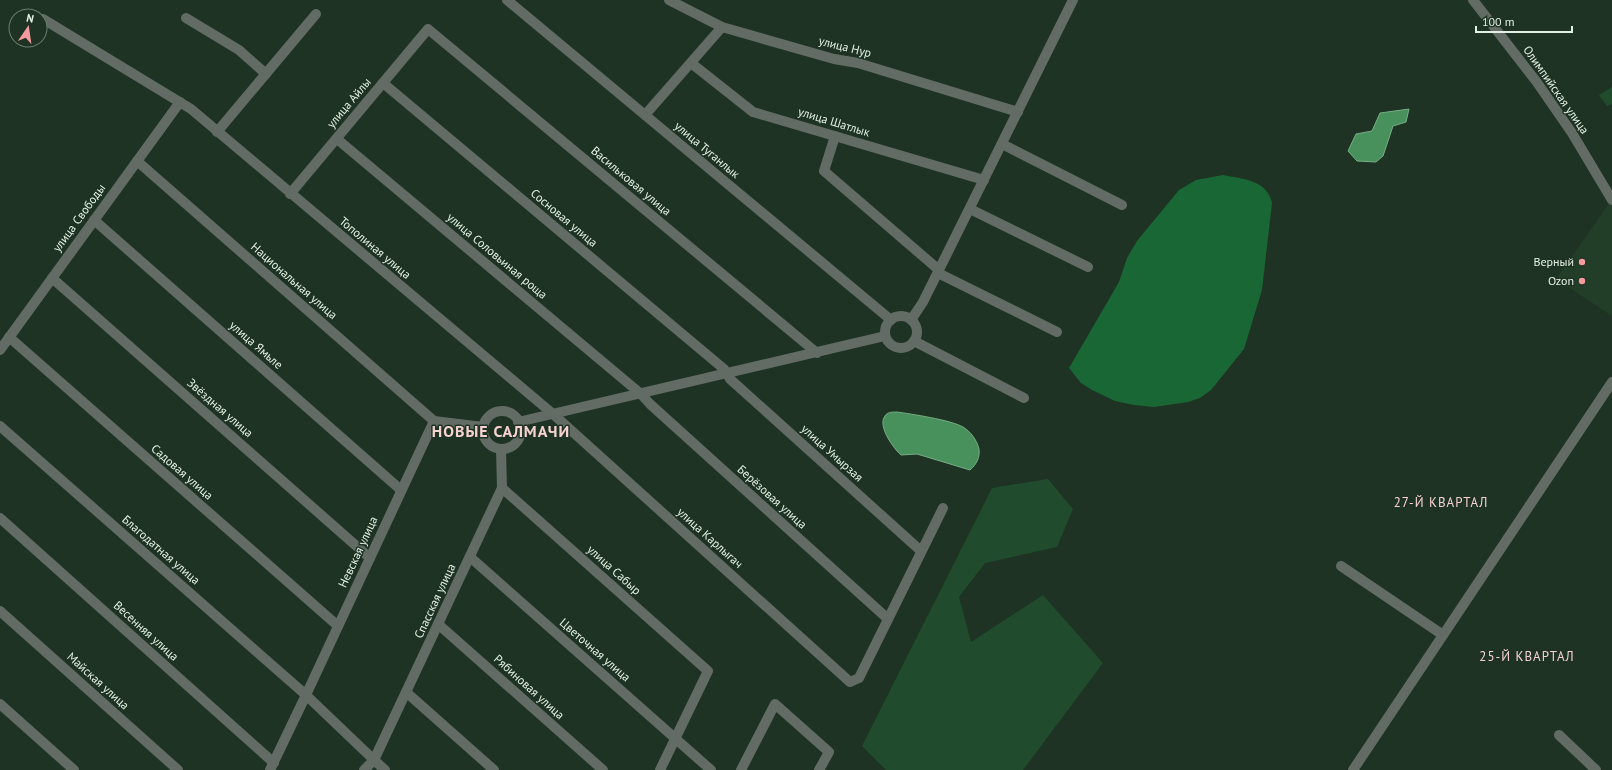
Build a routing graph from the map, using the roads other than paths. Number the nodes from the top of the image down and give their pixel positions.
1 (507, 0) edge
2 (669, 0) edge
3 (1073, 0) edge
4 (1473, 0) edge
5 (316, 14) dead end
6 (186, 18) dead end
7 (48, 22) edge
8 (722, 27) junction
9 (428, 29) joint
10 (691, 63) junction
11 (266, 74) junction
12 (383, 83) junction
13 (180, 102) junction
14 (1018, 112) junction
15 (645, 115) junction
16 (217, 132) junction
17 (835, 136) junction
18 (337, 138) junction
19 (1002, 144) junction
20 (137, 161) junction
21 (984, 180) junction
22 (290, 194) junction
23 (1612, 200) edge
24 (1122, 205) dead end
25 (970, 209) junction
26 (94, 220) junction
27 (1088, 267) dead end
28 (939, 271) junction
29 (52, 278) junction
30 (891, 320) junction
31 (911, 320) junction
32 (1057, 332) dead end
33 (9, 336) junction
34 (885, 336) junction
35 (914, 341) junction
36 (0, 350) edge
37 (817, 353) junction
38 (727, 374) junction
39 (1612, 382) edge
40 (641, 394) junction
41 (1024, 398) dead end
42 (553, 414) junction
43 (434, 421) junction
44 (518, 422) junction
45 (0, 426) edge
46 (483, 427) junction
47 (501, 449) junction
48 (502, 488) junction
49 (401, 490) junction
50 (943, 508) dead end
51 (0, 518) edge
52 (921, 551) junction
53 (470, 557) junction
54 (370, 558) junction
55 (1342, 566) dead end
56 (0, 610) edge
57 (888, 619) junction
58 (438, 624) junction
59 (338, 626) junction
60 (1443, 634) junction
61 (406, 692) junction
62 (306, 695) junction
63 (0, 704) edge
64 (1559, 735) dead end
65 (676, 738) junction
66 (374, 760) junction
67 (272, 767) edge
68 (707, 767) edge
69 (74, 770) edge
70 (178, 770) edge
71 (364, 770) edge
72 (385, 770) edge
73 (494, 770) edge
74 (603, 770) edge
75 (660, 770) edge
76 (741, 770) edge
77 (819, 770) edge
78 (1353, 770) edge
79 (1596, 770) edge

1 - 15 street, улица Туганлык
2 - 8 street, улица Нур
3 - 14 street
4 - 23 street, Олимпийская улица
5 - 11 street
6 - 11 street
7 - 13 street, Тополиная улица
8 - 10 street
8 - 14 street, улица Нур
9 - 12 street, улица Айлы
9 - 37 street, Васильковая улица
10 - 15 street
10 - 17 street, улица Шатлык
11 - 16 street
12 - 18 street, улица Айлы
12 - 38 street, Сосновая улица
13 - 16 street, Тополиная улица
13 - 20 street, улица Свободы
14 - 19 street
15 - 30 street, улица Туганлык
16 - 22 street, Тополиная улица
17 - 21 street, улица Шатлык
17 - 28 street
18 - 22 street, улица Айлы
18 - 40 street, улица Соловьиная роща
19 - 21 street
19 - 24 street
20 - 26 street, улица Свободы
20 - 43 street, Национальная улица
21 - 25 street
22 - 42 street, Тополиная улица
25 - 27 street
25 - 28 street
26 - 29 street, улица Свободы
26 - 49 street, улица Ямьле
28 - 31 street
28 - 32 street
29 - 33 street, улица Свободы
29 - 54 street, Звёздная улица
30 - 31 street
30 - 34 street
31 - 35 street
33 - 36 street, улица Свободы
33 - 59 street, Садовая улица
34 - 35 street
34 - 37 street
35 - 41 street
37 - 38 street
38 - 40 street
38 - 52 street, улица Умырзая
39 - 60 street
40 - 42 street
40 - 57 street, Берёзовая улица
42 - 44 street
42 - 57 street, улица Карлыгач
43 - 46 street
43 - 49 street, Невская улица
44 - 46 street
44 - 47 street
45 - 62 street, Благодатная улица
46 - 47 street
47 - 48 street, Спасская улица
48 - 53 street, Спасская улица
48 - 65 street, улица Сабыр
49 - 54 street, Невская улица
50 - 52 street
51 - 67 street, Весенняя улица
52 - 57 street
53 - 58 street, Спасская улица
53 - 65 street, Цветочная улица
54 - 59 street, Невская улица
55 - 60 street
56 - 70 street, Майская улица
58 - 61 street, Спасская улица
58 - 74 street, Рябиновая улица
59 - 62 street, Невская улица
60 - 78 street
61 - 66 street, Спасская улица
61 - 73 street
62 - 66 street, Благодатная улица
62 - 67 street, Невская улица
63 - 69 street
64 - 79 street
65 - 68 street, Цветочная улица
65 - 75 street
66 - 71 street, Спасская улица
66 - 72 street, Благодатная улица
76 - 77 street

